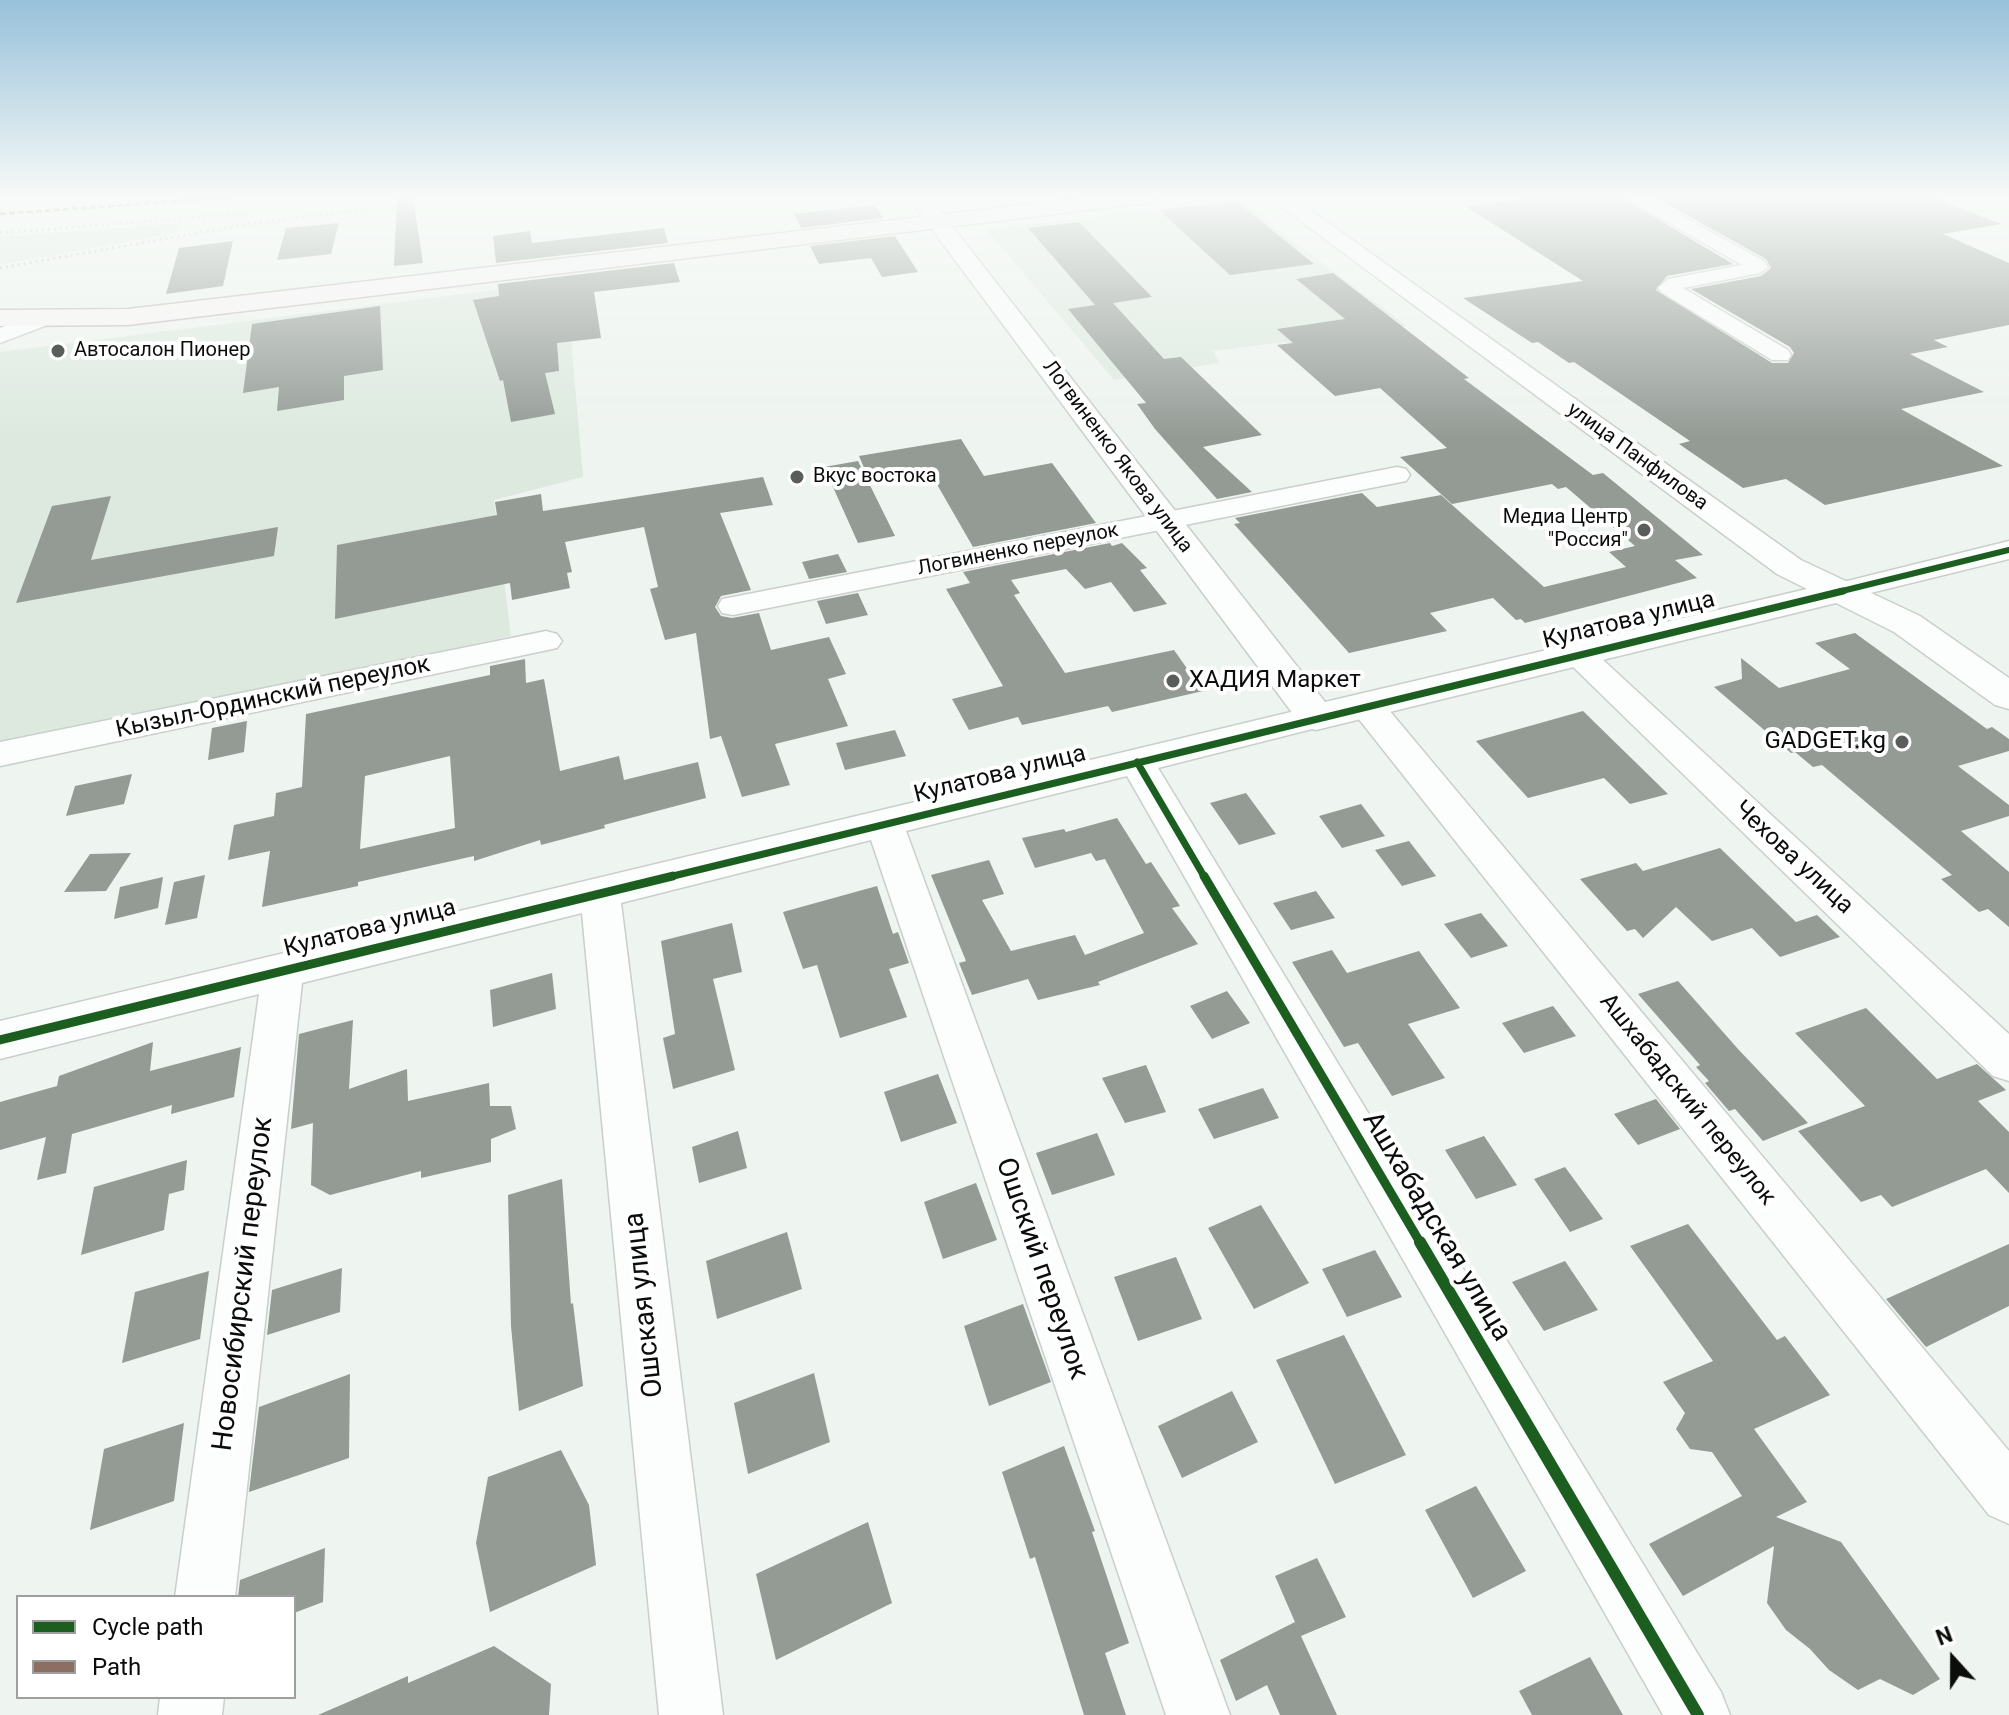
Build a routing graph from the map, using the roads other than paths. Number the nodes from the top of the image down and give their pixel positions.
1 (467, 277) edge
2 (979, 277) edge
3 (1389, 277) edge
4 (1708, 277) edge
5 (0, 318) edge
6 (42, 319) junction
7 (0, 336) edge
8 (1780, 355) dead end
9 (1397, 475) dead end
10 (1165, 521) junction
11 (2009, 550) edge
12 (1842, 591) junction
13 (733, 606) dead end
14 (546, 641) dead end
15 (1578, 654) junction
16 (2009, 696) edge
17 (1366, 705) junction
18 (1316, 717) junction
19 (0, 754) edge
20 (1137, 762) junction
21 (884, 823) junction
22 (600, 894) junction
23 (283, 970) junction
24 (0, 1040) edge
25 (2009, 1062) edge
26 (2009, 1495) edge
27 (205, 1595) edge
28 (691, 1715) edge
29 (1198, 1715) edge
30 (1698, 1715) edge

1 - 6 main road
2 - 10 street, Логвиненко Якова улица
3 - 12 street, улица Панфилова
4 - 8 street
5 - 6 main road
6 - 7 street
9 - 10 street, Логвиненко переулок
10 - 13 street, Логвиненко переулок
10 - 18 street, Логвиненко Якова улица
11 - 12 street, Кулатова улица
12 - 15 street, Кулатова улица
12 - 16 street, улица Панфилова
14 - 19 street, Кызыл-Ординский переулок
15 - 17 street, Кулатова улица
15 - 25 street, Чехова улица
17 - 18 street, Кулатова улица
17 - 26 street, Ашхабадский переулок
18 - 20 street, Кулатова улица
20 - 21 street, Кулатова улица
20 - 30 street, Ашхабадская улица
21 - 22 street, Кулатова улица
21 - 29 street, Ошский переулок
22 - 23 street, Кулатова улица
22 - 28 street, Ошская улица
23 - 24 street, Кулатова улица
23 - 27 street, Новосибирский переулок

